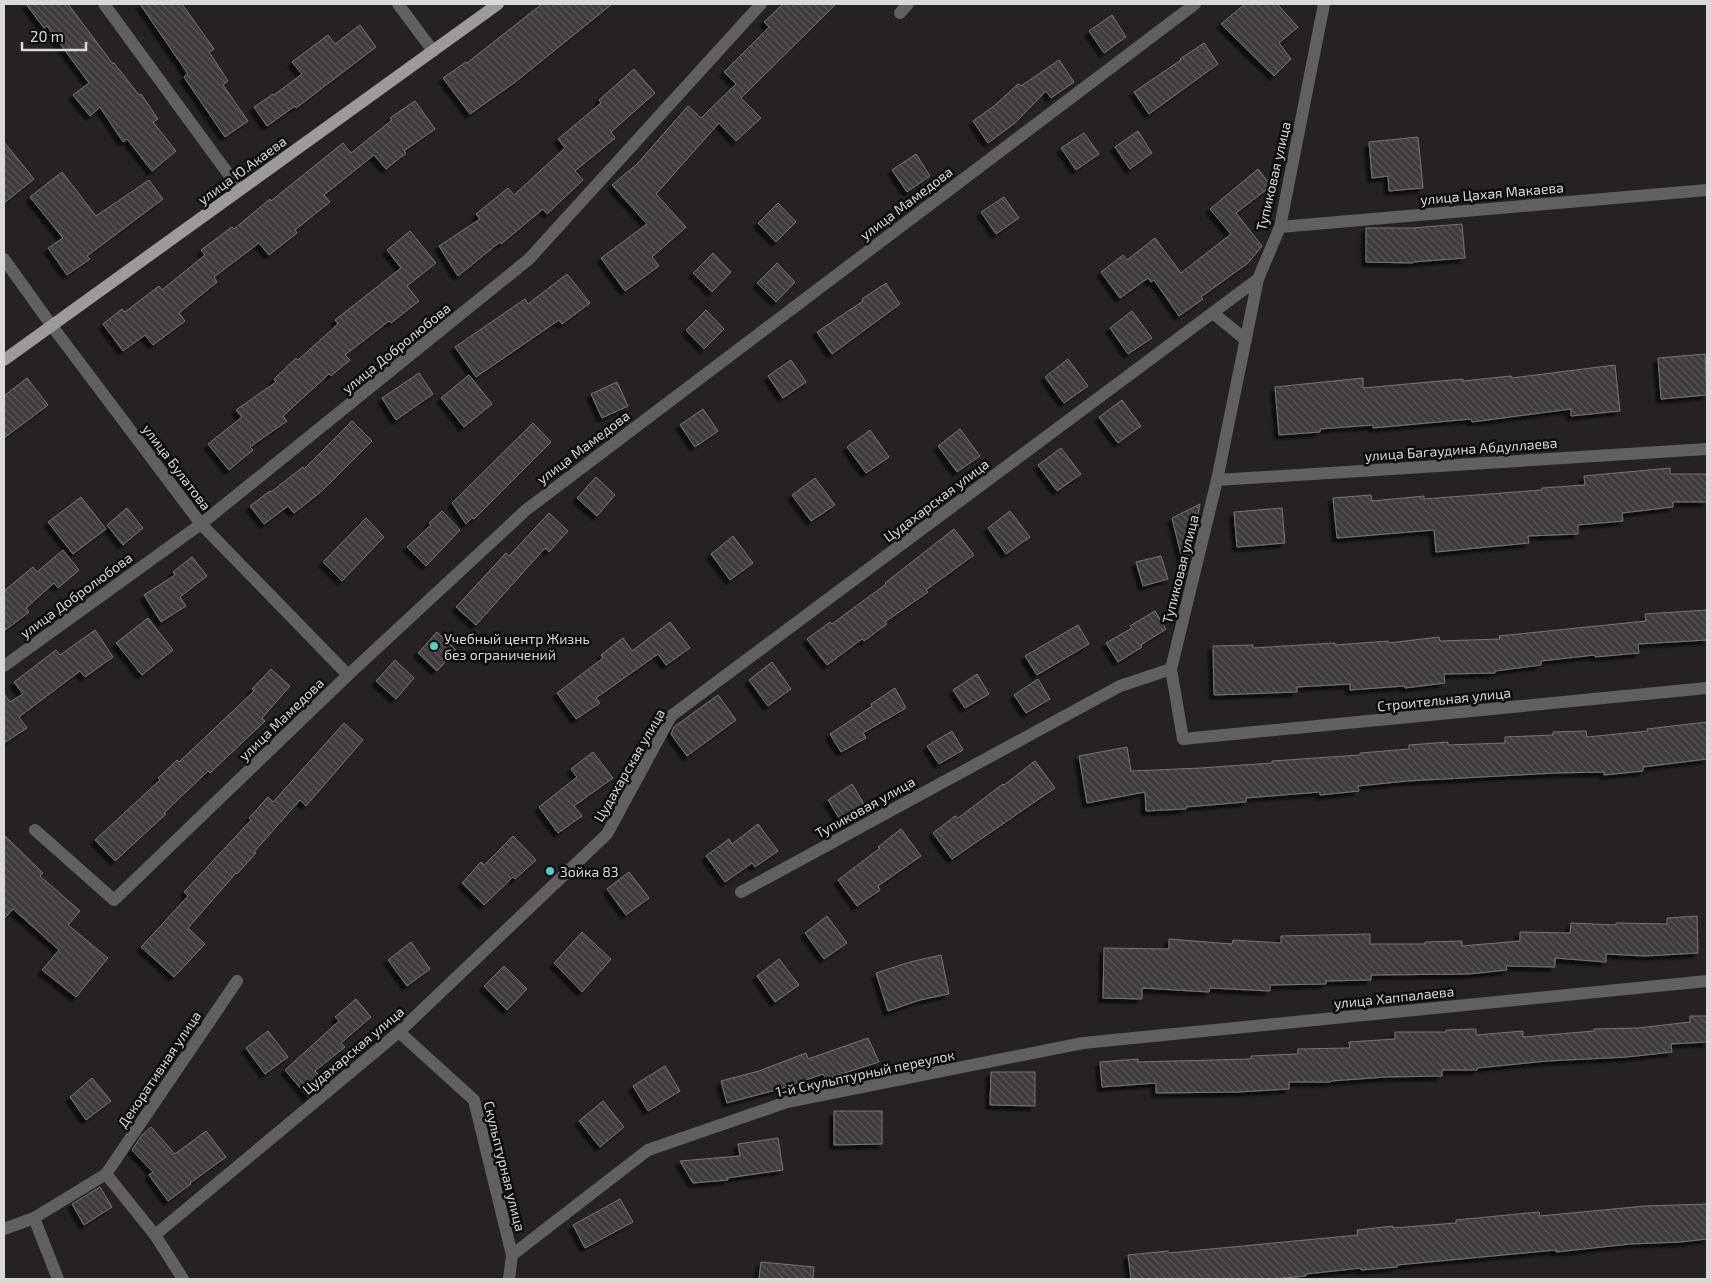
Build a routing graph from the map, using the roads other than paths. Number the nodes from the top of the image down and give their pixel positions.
1 (104, 4) edge
2 (398, 4) edge
3 (498, 4) edge
4 (761, 4) edge
5 (1196, 4) edge
6 (1324, 4) edge
7 (433, 51) junction
8 (240, 190) junction
9 (1707, 190) edge
10 (1280, 226) junction
11 (4, 259) edge
12 (1258, 279) junction
13 (1213, 313) junction
14 (52, 326) junction
15 (1246, 340) junction
16 (4, 360) edge
17 (1707, 449) edge
18 (1217, 480) junction
19 (201, 524) junction
20 (4, 666) edge
21 (1171, 669) junction
22 (348, 675) junction
23 (1707, 688) edge
24 (36, 830) dead end
25 (741, 892) dead end
26 (237, 981) dead end
27 (1707, 981) edge
28 (399, 1032) junction
29 (1083, 1043) joint
30 (106, 1174) junction
31 (34, 1218) junction
32 (4, 1230) edge
33 (155, 1235) junction
34 (512, 1254) junction
35 (58, 1279) edge
36 (183, 1279) edge
37 (508, 1279) edge

1 - 8 street
2 - 7 street
3 - 7 main road, улица Ю.Акаева
4 - 19 street, улица Добролюбова
5 - 22 street, улица Мамедова
6 - 10 street, Тупиковая улица
7 - 8 main road, улица Ю.Акаева
8 - 14 main road, улица Ю.Акаева
9 - 10 street, улица Цахая Макаева
10 - 12 street, Тупиковая улица
11 - 14 street, улица Булатова
12 - 13 street, Цудахарская улица
12 - 15 street, Тупиковая улица
13 - 15 street
13 - 28 street, Цудахарская улица
14 - 16 main road, улица Ю.Акаева
14 - 19 street, улица Булатова
15 - 18 street, Тупиковая улица
17 - 18 street, улица Багаудина Абдуллаева
18 - 21 street, Тупиковая улица
19 - 20 street, улица Добролюбова
19 - 22 street, улица Булатова
21 - 23 street, Строительная улица
21 - 25 street, Тупиковая улица
22 - 24 street, улица Мамедова
26 - 30 street, Декоративная улица
27 - 29 street, улица Хаппалаева
28 - 33 street, Цудахарская улица
28 - 34 street, Скульптурная улица
29 - 34 street, 1-й Скульптурный переулок
30 - 31 street, Декоративная улица
30 - 33 street
31 - 32 street, Декоративная улица
31 - 35 street
33 - 36 street
34 - 37 street, Скульптурная улица

